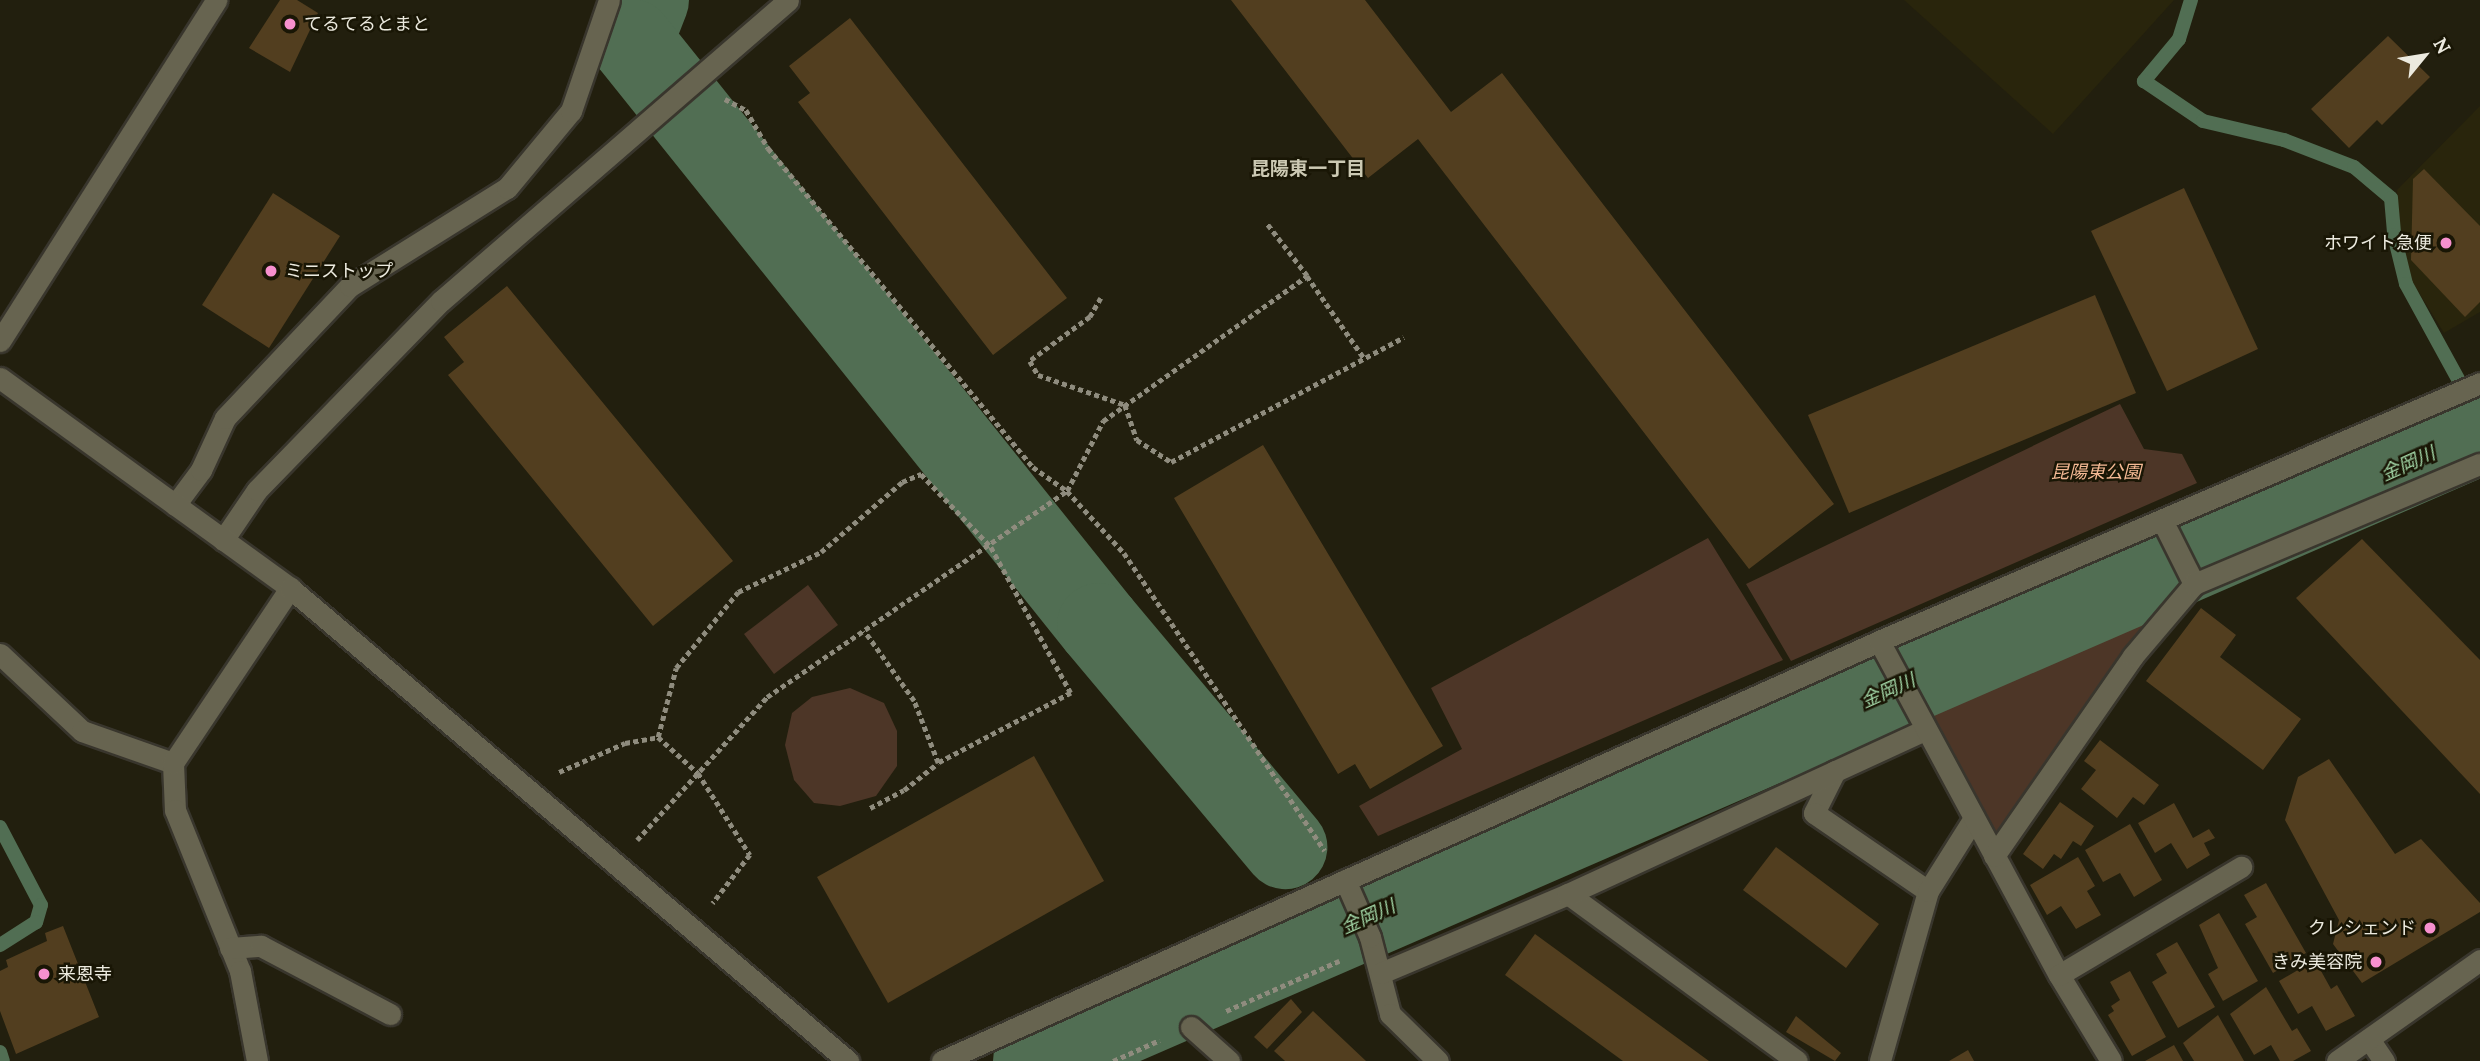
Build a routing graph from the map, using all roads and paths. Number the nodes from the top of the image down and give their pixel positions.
1 (216, 0) edge
2 (609, 0) edge
3 (788, 0) edge
4 (690, 83) junction
5 (1268, 224) dead end
6 (1307, 276) junction
7 (1101, 298) dead end
8 (1404, 337) dead end
9 (0, 341) edge
10 (1364, 358) junction
11 (0, 377) edge
12 (2480, 383) edge
13 (1125, 405) junction
14 (2480, 464) edge
15 (1067, 491) junction
16 (175, 505) junction
17 (2162, 520) junction
18 (223, 540) junction
19 (991, 547) junction
20 (2194, 584) junction
21 (290, 588) junction
22 (864, 631) junction
23 (1879, 641) junction
24 (0, 654) edge
25 (1926, 729) junction
26 (658, 737) junction
27 (173, 763) junction
28 (938, 763) junction
29 (1835, 771) junction
30 (698, 773) junction
31 (526, 786) junction
32 (870, 808) dead end
33 (1974, 818) junction
34 (1994, 856) junction
35 (616, 863) junction
36 (2241, 867) dead end
37 (1345, 880) junction
38 (1928, 891) junction
39 (1568, 894) junction
40 (694, 929) junction
41 (1372, 941) junction
42 (230, 948) junction
43 (2480, 960) edge
44 (1381, 973) junction
45 (2059, 975) junction
46 (390, 1014) dead end
47 (1191, 1027) junction
48 (2369, 1039) junction
49 (257, 1061) edge
50 (848, 1061) edge
51 (942, 1061) edge
52 (1113, 1061) edge
53 (1229, 1061) edge
54 (1438, 1061) edge
55 (1797, 1061) edge
56 (1880, 1061) edge
57 (2110, 1061) edge
58 (2337, 1061) edge
59 (2384, 1061) edge

1 - 9 street
2 - 16 street
3 - 4 street
4 - 15 path
4 - 18 street
5 - 6 path
6 - 10 path
6 - 13 path
7 - 13 path
8 - 10 path
10 - 13 path
11 - 16 street
12 - 17 street
13 - 15 path
14 - 20 street
15 - 19 path
15 - 37 path
16 - 18 street
17 - 20 street
17 - 23 street
18 - 21 street
19 - 22 path
19 - 26 path
19 - 28 path
20 - 34 street
21 - 27 street
21 - 31 street
22 - 28 path
22 - 30 path
23 - 25 street
23 - 37 street
24 - 27 street
25 - 29 street
25 - 33 street
26 - 30 path
26 - 31 path
27 - 42 street
28 - 32 path
29 - 38 street
29 - 39 street
30 - 35 path
30 - 40 path
31 - 35 street
33 - 34 street
33 - 38 street
34 - 45 street
35 - 40 street
36 - 45 street
37 - 41 street
37 - 51 street
38 - 56 street
39 - 44 street
39 - 55 street
40 - 50 street
41 - 44 street
41 - 47 path
42 - 46 street
42 - 49 street
43 - 48 street
44 - 54 street
45 - 57 street
47 - 52 path
47 - 53 street
48 - 58 street
48 - 59 street

